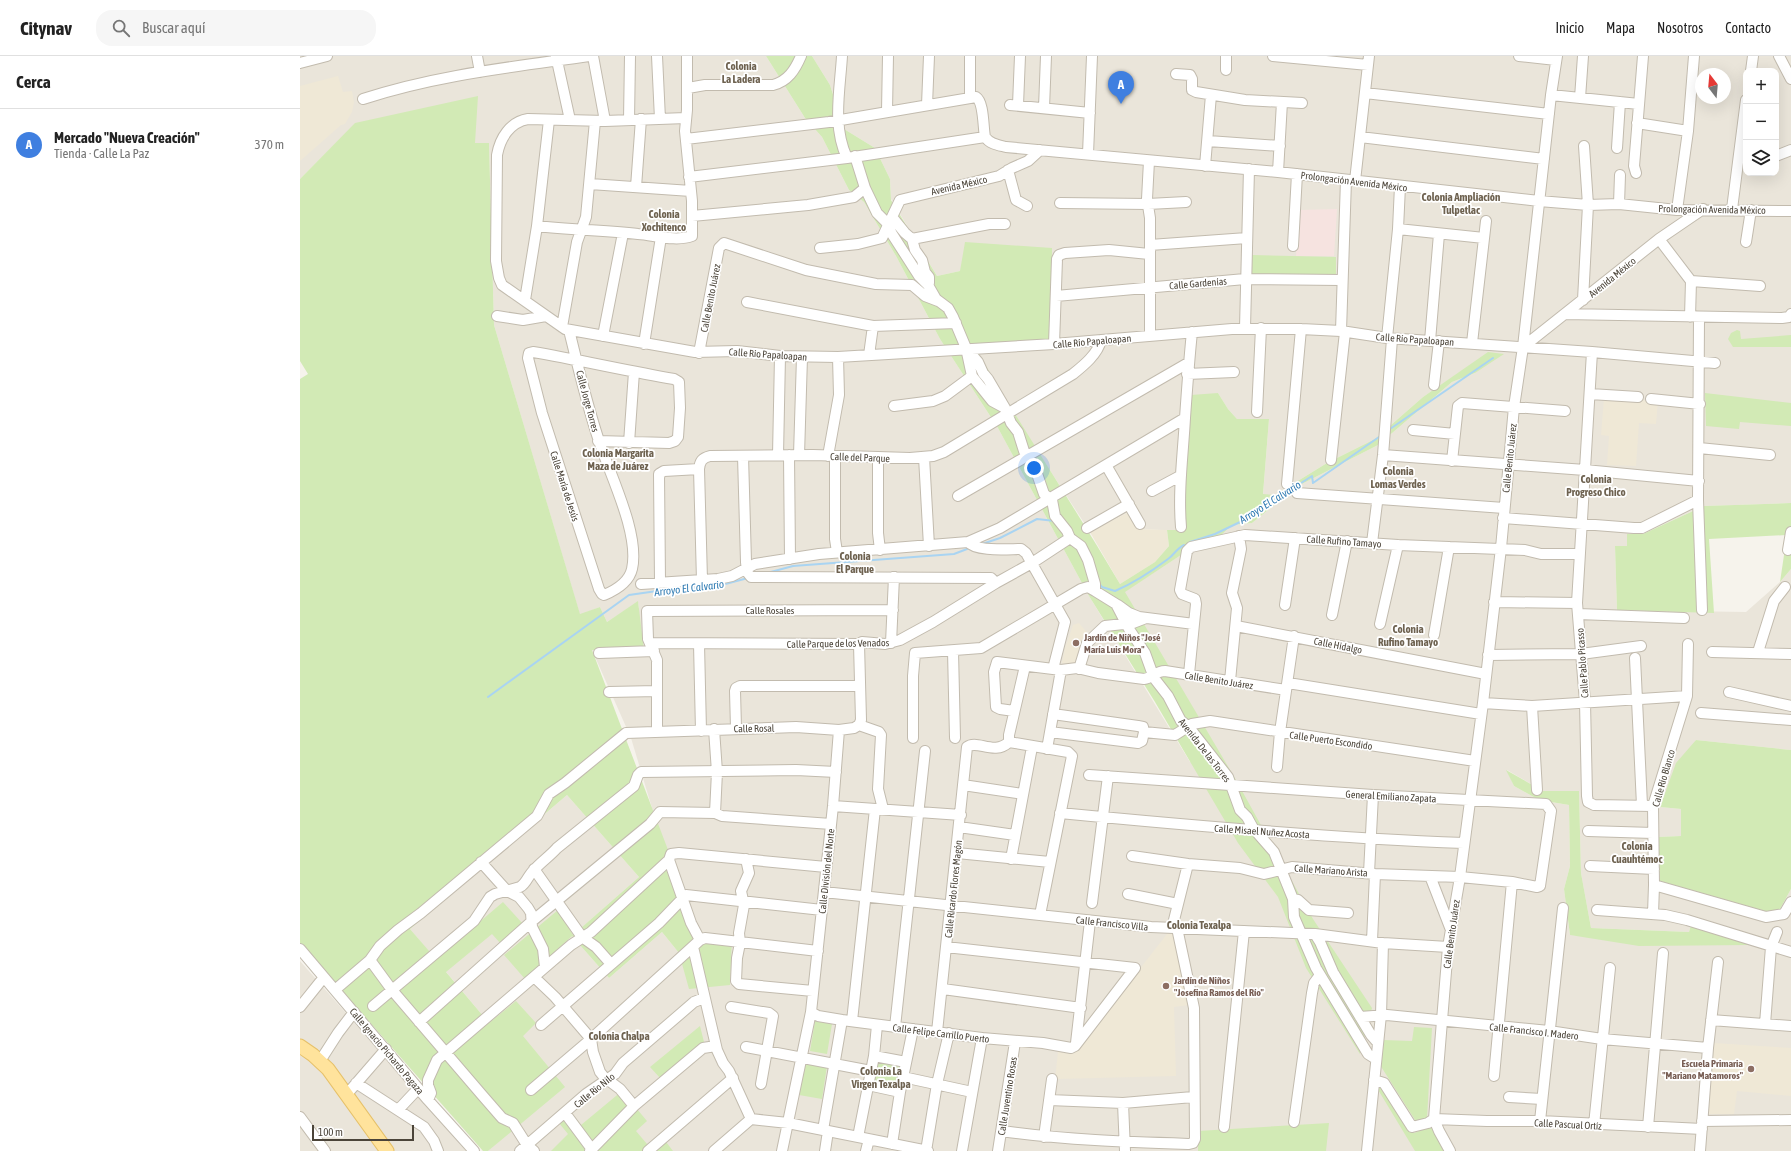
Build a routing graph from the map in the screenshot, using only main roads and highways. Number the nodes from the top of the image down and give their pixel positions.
1 (300, 1046) edge
2 (387, 1151) edge

1 - 2 main road

